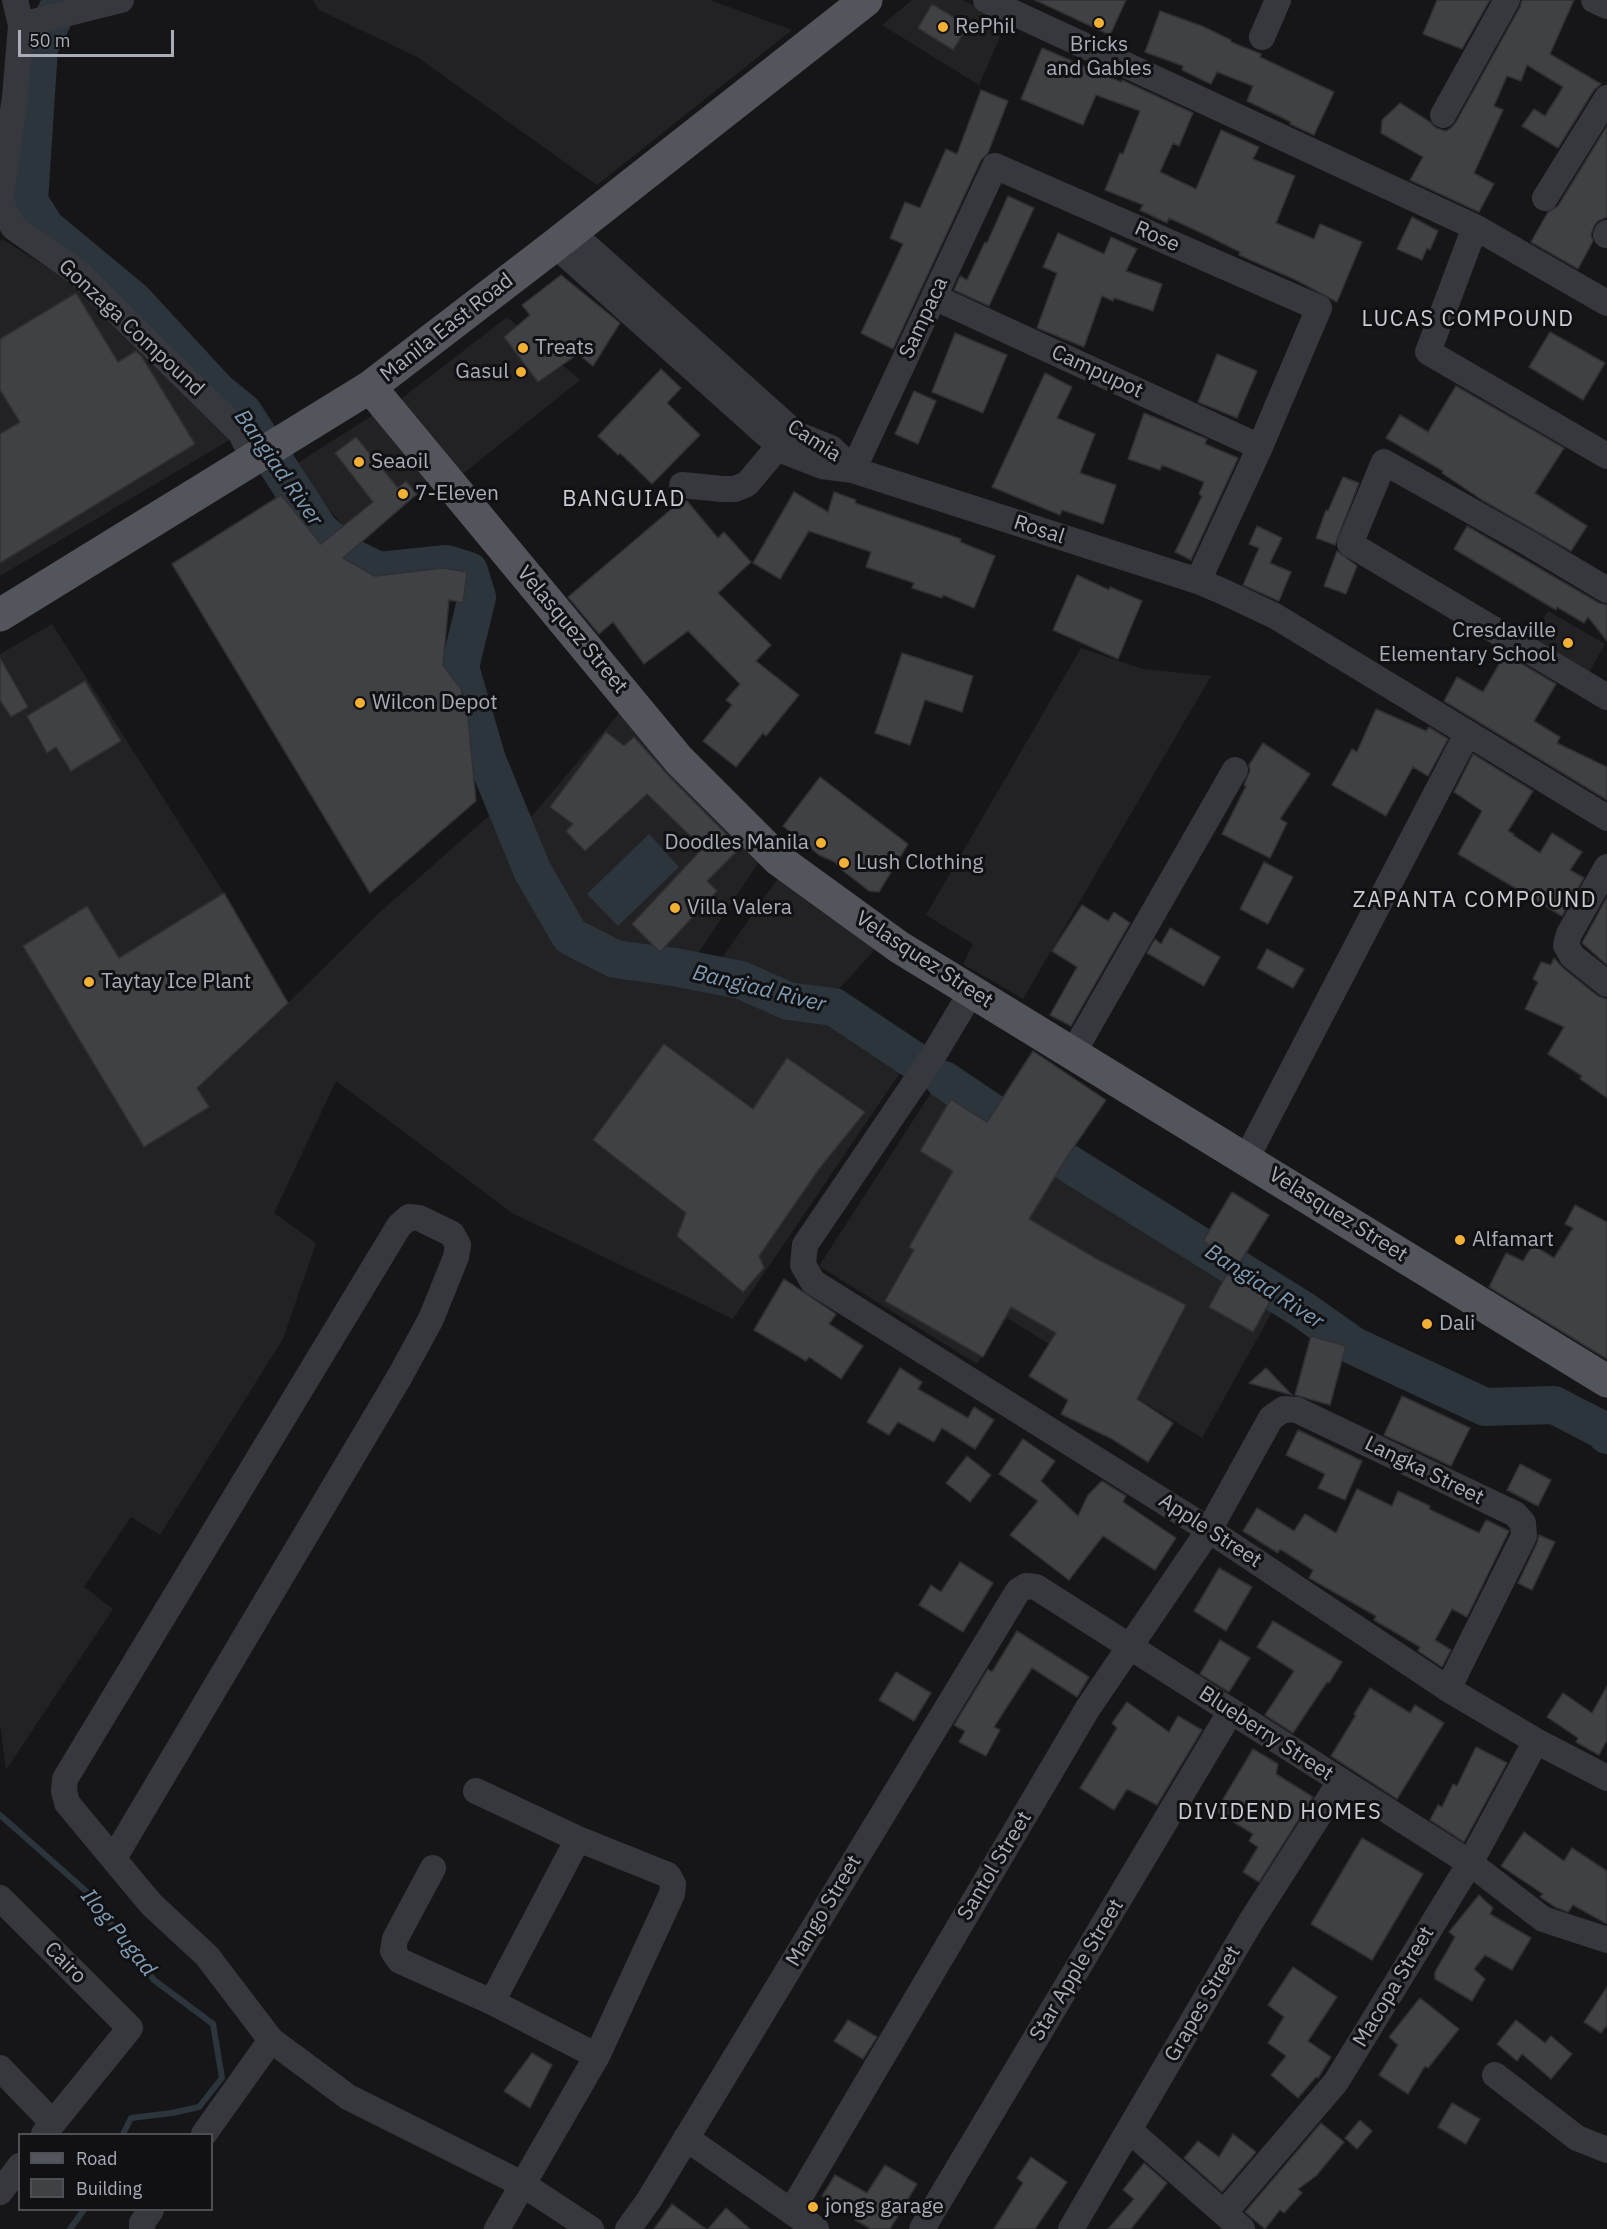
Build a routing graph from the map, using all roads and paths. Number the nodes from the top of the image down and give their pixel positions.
1 (15, 0) edge
2 (121, 0) edge
3 (866, 0) edge
4 (986, 0) edge
5 (1278, 0) edge
6 (1506, 0) edge
7 (1594, 0) edge
8 (1607, 6) edge
9 (21, 25) junction
10 (1262, 37) dead end
11 (1607, 98) edge
12 (1443, 115) dead end
13 (995, 166) joint
14 (1545, 198) dead end
15 (6, 222) edge
16 (1475, 227) junction
17 (563, 238) junction
18 (934, 297) junction
19 (1607, 303) edge
20 (370, 387) junction
21 (779, 446) junction
22 (1260, 447) junction
23 (263, 454) junction
24 (1607, 456) edge
25 (853, 470) junction
26 (682, 484) dead end
27 (1197, 581) junction
28 (1607, 590) edge
29 (0, 615) edge
30 (1607, 697) edge
31 (1467, 734) junction
32 (1235, 770) dead end
33 (1607, 818) edge
34 (1607, 867) edge
35 (1607, 984) edge
36 (972, 991) junction
37 (1073, 1053) junction
38 (1246, 1159) junction
39 (1607, 1382) edge
40 (1209, 1530) junction
41 (1018, 1591) joint
42 (1129, 1646) junction
43 (1448, 1689) junction
44 (1231, 1711) junction
45 (1536, 1741) junction
46 (1607, 1778) edge
47 (1340, 1782) junction
48 (476, 1791) dead end
49 (578, 1839) junction
50 (114, 1858) junction
51 (1470, 1863) junction
52 (433, 1868) dead end
53 (0, 1899) edge
54 (1607, 1940) edge
55 (492, 2002) junction
56 (271, 2040) junction
57 (597, 2056) junction
58 (0, 2068) edge
59 (1495, 2075) dead end
60 (48, 2129) edge
61 (1129, 2130) junction
62 (205, 2133) edge
63 (686, 2138) junction
64 (1607, 2150) edge
65 (18, 2169) edge
66 (524, 2185) junction
67 (0, 2192) edge
68 (792, 2210) junction
69 (150, 2211) edge
70 (1233, 2221) edge
71 (142, 2229) edge
72 (497, 2229) edge
73 (591, 2229) edge
74 (628, 2229) edge
75 (816, 2229) edge
76 (922, 2229) edge
77 (1071, 2229) edge

1 - 9 street, Gonzaga Compound
2 - 9 street
3 - 17 main road, Manila East Road
4 - 16 street
5 - 10 street
6 - 12 street
7 - 8 street
9 - 15 street, Gonzaga Compound
11 - 14 street
13 - 18 street, Sampaca
13 - 22 street, Rose
15 - 23 street, Gonzaga Compound
16 - 19 street
16 - 24 street
17 - 20 main road, Manila East Road
17 - 21 street, Camia
17 - 25 street, Camia
18 - 22 street, Campupot
18 - 25 street, Sampaca
20 - 23 main road, Manila East Road
20 - 36 main road, Velasquez Street
21 - 25 street, Camia
21 - 26 street
22 - 27 street
23 - 29 main road, Manila East Road
25 - 27 street, Rosal
27 - 31 street, Rosal
28 - 30 street
31 - 33 street, Rosal
31 - 38 street
32 - 37 street
34 - 35 street
36 - 37 main road, Velasquez Street
36 - 40 street, Apple Street
37 - 38 main road, Velasquez Street
38 - 39 main road, Velasquez Street
40 - 42 street, Santol Street
40 - 43 street, Apple Street
40 - 43 street, Langka Street
41 - 42 street, Blueberry Street
41 - 63 street, Mango Street
42 - 44 street, Blueberry Street
42 - 68 street, Santol Street
43 - 45 street, Apple Street
44 - 47 street, Blueberry Street
44 - 76 street, Star Apple Street
45 - 46 street, Apple Street
45 - 51 street, Macopa Street
47 - 51 street, Blueberry Street
47 - 61 street, Grapes Street
48 - 49 street
49 - 55 street
49 - 57 street
50 - 50 street
50 - 56 street
51 - 54 street, Blueberry Street
51 - 70 street, Macopa Street
52 - 55 street
53 - 60 street, Cairo
55 - 57 street
56 - 62 street
56 - 66 street
57 - 66 street
58 - 60 street
59 - 64 street
61 - 70 street
61 - 77 street, Grapes Street
63 - 68 street
63 - 74 street, Mango Street
65 - 67 street
66 - 72 street
66 - 73 street
68 - 75 street
69 - 71 street

